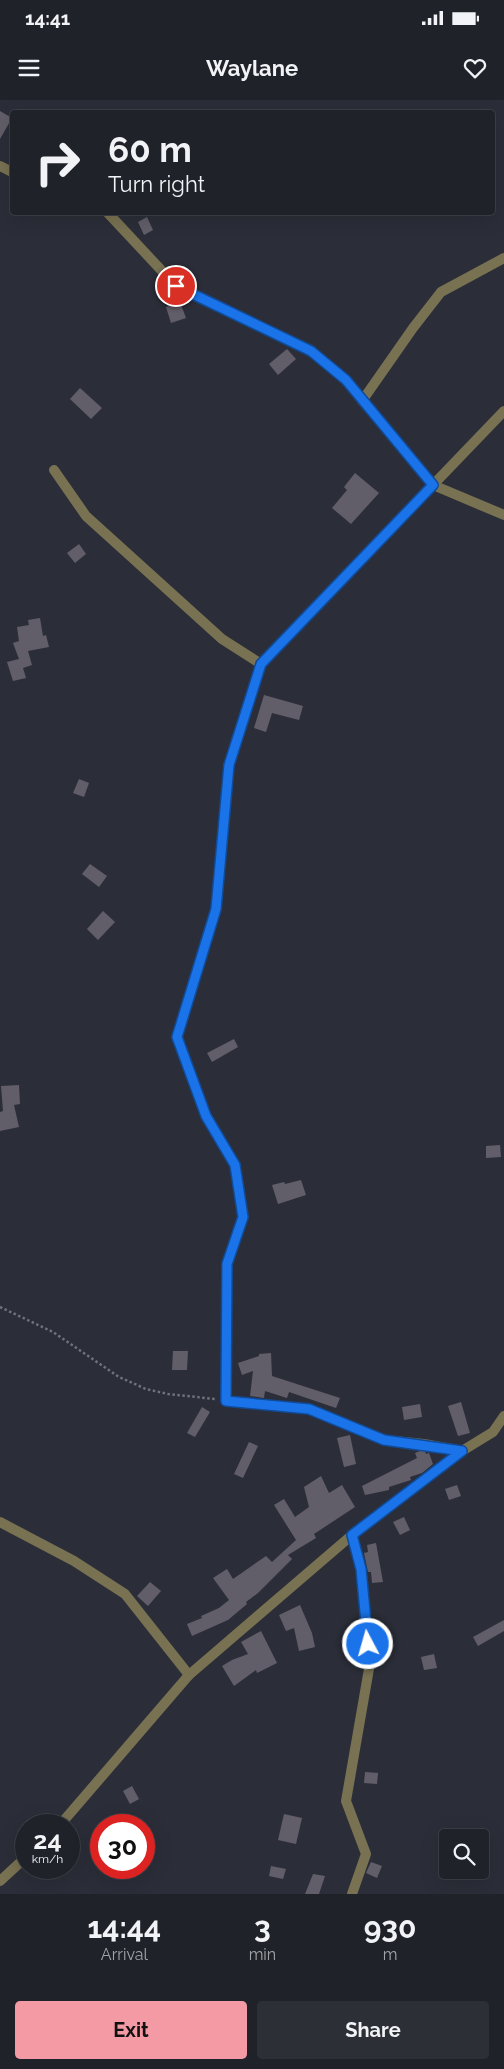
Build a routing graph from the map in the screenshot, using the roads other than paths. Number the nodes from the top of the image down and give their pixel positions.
1 (110, 215) edge
2 (504, 258) edge
3 (362, 401) junction
4 (504, 411) edge
5 (54, 470) dead end
6 (433, 485) junction
7 (504, 515) edge
8 (261, 664) junction
9 (504, 1416) edge
10 (462, 1451) junction
11 (0, 1522) edge
12 (352, 1535) junction
13 (189, 1675) junction
14 (69, 1814) edge
15 (15, 1867) edge
16 (0, 1881) edge
17 (352, 1894) edge

1 - 3 street
2 - 3 street
3 - 6 street
4 - 6 street
5 - 8 street
6 - 7 street
6 - 8 street
8 - 10 street
9 - 10 street
10 - 12 street
11 - 13 street
12 - 13 street
12 - 17 street
13 - 14 street
15 - 16 street

